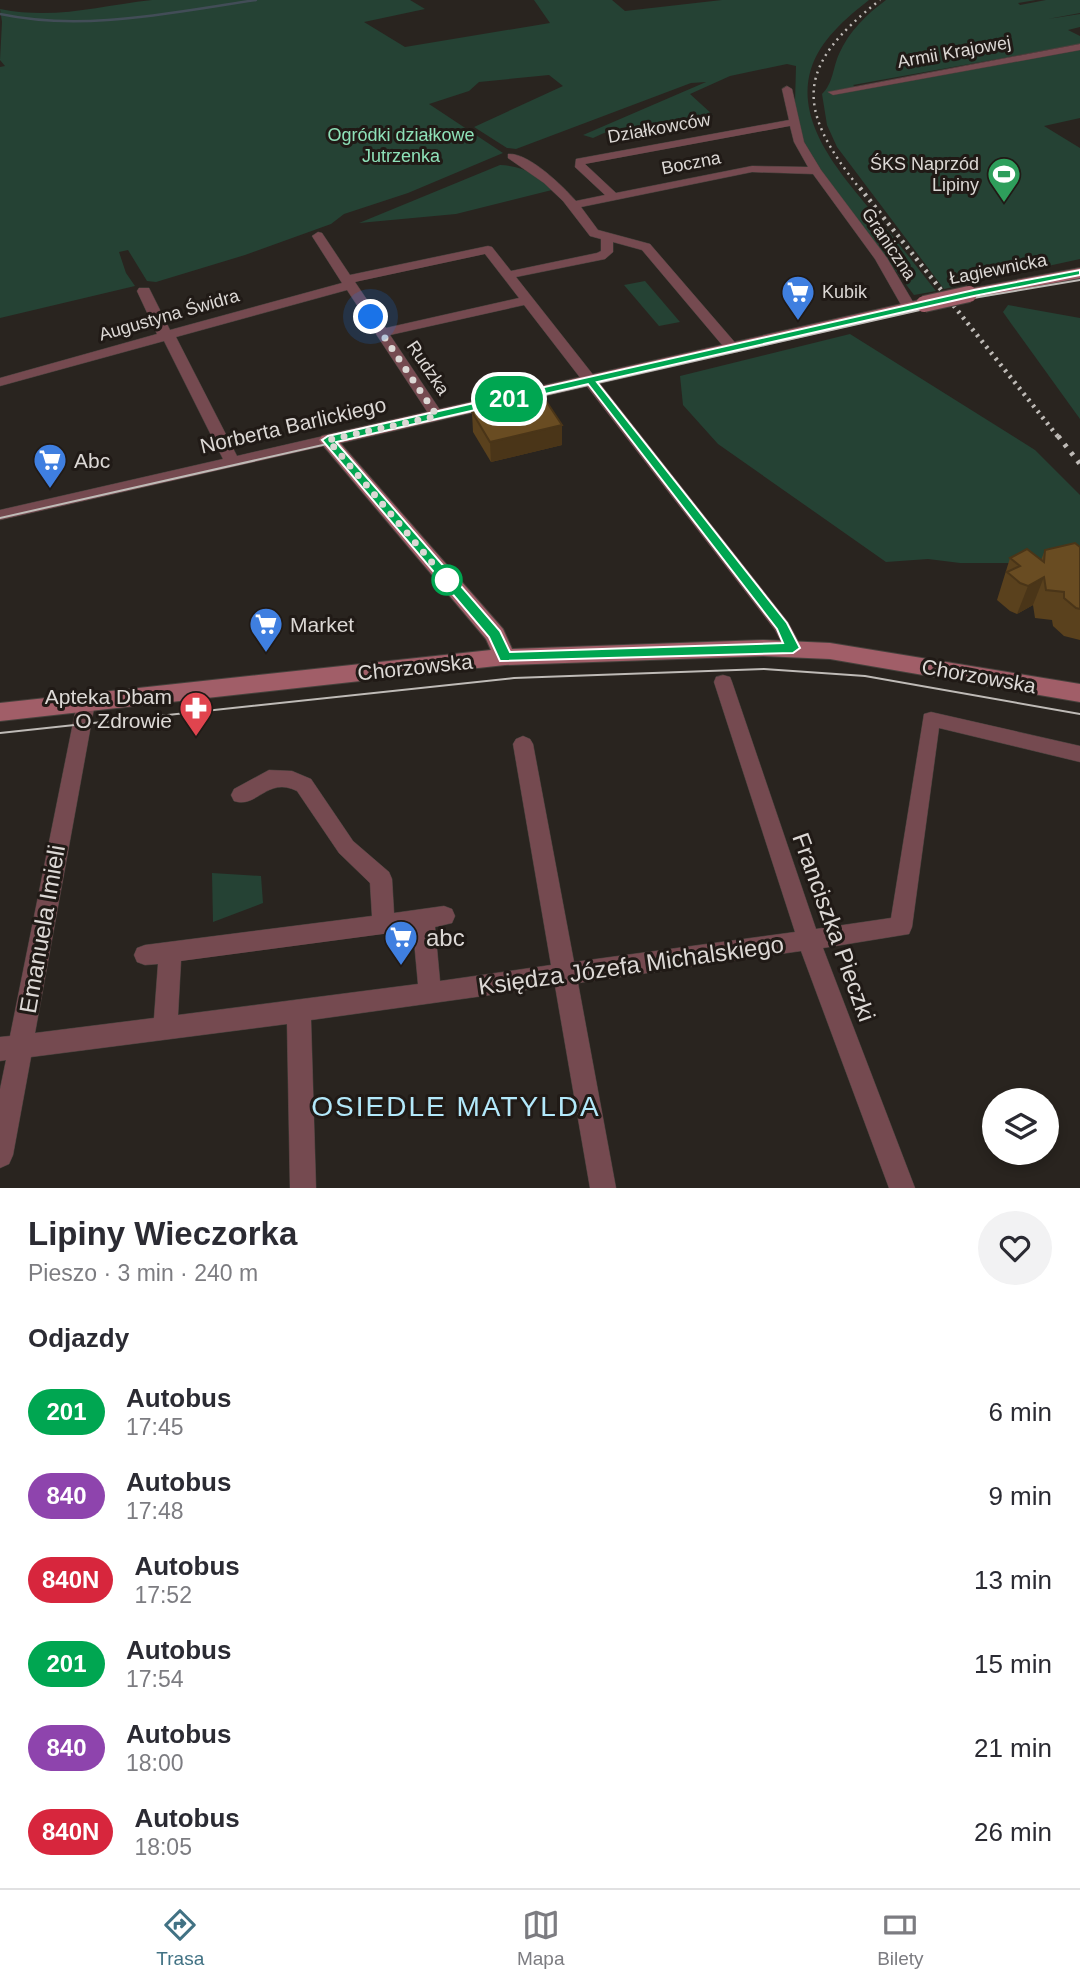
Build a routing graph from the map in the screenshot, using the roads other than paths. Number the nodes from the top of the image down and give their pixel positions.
1 (1080, 47) edge
2 (787, 89) dead end
3 (834, 92) dead end
4 (793, 122) junction
5 (512, 156) dead end
6 (816, 171) junction
7 (613, 197) junction
8 (575, 205) junction
9 (318, 236) dead end
10 (607, 238) junction
11 (1080, 273) edge
12 (508, 275) junction
13 (347, 283) junction
14 (144, 291) dead end
15 (527, 300) junction
16 (917, 306) junction
17 (382, 333) junction
18 (169, 336) junction
19 (733, 349) junction
20 (590, 381) junction
21 (0, 382) edge
22 (437, 416) junction
23 (328, 440) junction
24 (232, 462) junction
25 (0, 515) edge
26 (793, 648) junction
27 (505, 657) junction
28 (723, 682) dead end
29 (1080, 693) edge
30 (85, 703) junction
31 (0, 712) edge
32 (523, 744) dead end
33 (1080, 754) edge
34 (241, 795) dead end
35 (383, 923) junction
36 (809, 941) junction
37 (170, 952) junction
38 (145, 955) dead end
39 (563, 975) junction
40 (430, 993) junction
41 (299, 1011) junction
42 (165, 1028) junction
43 (10, 1047) edge
44 (0, 1155) edge
45 (303, 1188) edge
46 (603, 1188) edge
47 (902, 1188) edge

1 - 3 street, Armii Krajowej
2 - 4 street, Graniczna
4 - 6 street, Graniczna
4 - 7 street, Działkowców
5 - 8 street
6 - 7 street, Boczna
6 - 16 street, Graniczna
7 - 8 street, Boczna
8 - 10 street
9 - 13 street, Rudzka
10 - 12 street
10 - 19 street
11 - 16 street, Łagiewnicka, bridge
12 - 13 street, Augustyna Świdra
12 - 15 street
13 - 17 street, Rudzka
13 - 18 street, Augustyna Świdra
14 - 18 street
15 - 17 street
15 - 20 street
16 - 19 street, Norberta Barlickiego
17 - 22 street, Rudzka
18 - 21 street, Augustyna Świdra
18 - 24 street
19 - 20 street, Norberta Barlickiego
20 - 22 street, Norberta Barlickiego
20 - 26 street
22 - 23 street, Norberta Barlickiego
23 - 24 street, Norberta Barlickiego
23 - 27 street
24 - 25 street, Norberta Barlickiego
26 - 27 street, Chorzowska
26 - 29 street, Chorzowska
27 - 30 street, Chorzowska
28 - 36 street, Franciszka Pieczki
30 - 31 street, Chorzowska
30 - 43 street, Emanuela Imieli
32 - 39 street
33 - 36 street, Księdza Józefa Michalskiego
34 - 35 street
35 - 37 street
35 - 40 street
36 - 39 street, Księdza Józefa Michalskiego
36 - 47 street, Franciszka Pieczki
37 - 38 street
37 - 42 street
39 - 40 street, Księdza Józefa Michalskiego
39 - 46 street
40 - 41 street, Księdza Józefa Michalskiego
41 - 42 street, Księdza Józefa Michalskiego
41 - 45 street
42 - 43 street, Księdza Józefa Michalskiego
43 - 44 street, Emanuela Imieli

